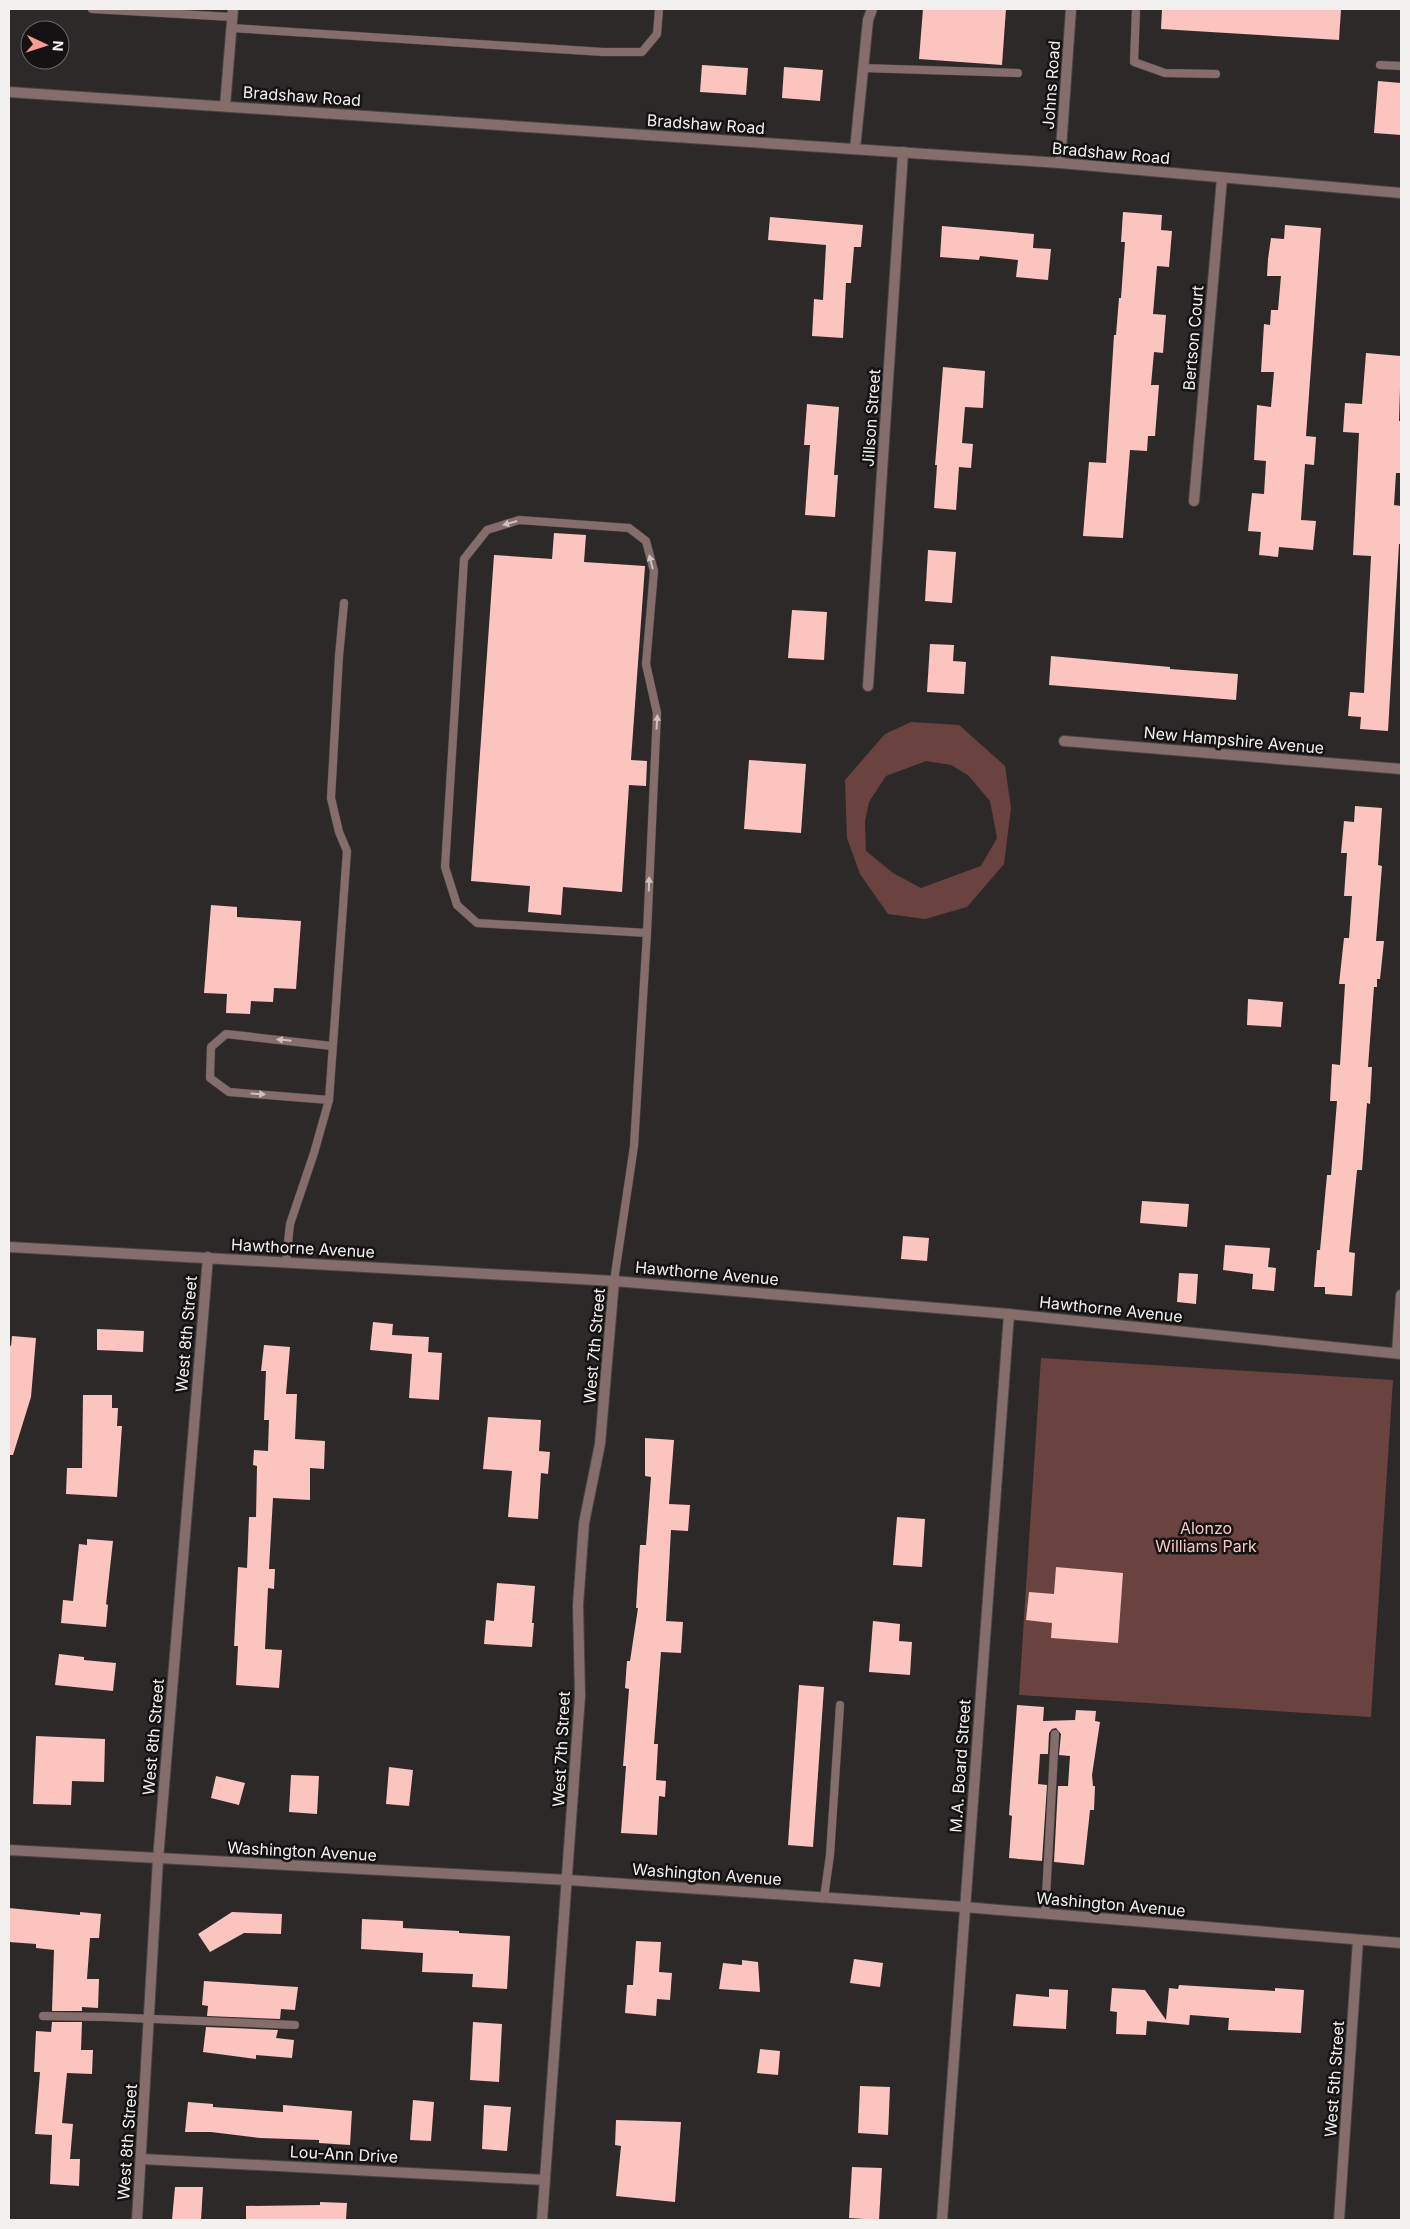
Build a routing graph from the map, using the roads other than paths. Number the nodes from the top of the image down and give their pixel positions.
1 (92, 9) edge
2 (659, 9) edge
3 (864, 9) edge
4 (872, 9) edge
5 (1071, 9) edge
6 (1136, 9) edge
7 (232, 18) edge
8 (868, 20) junction
9 (1380, 65) dead end
10 (1401, 66) edge
11 (863, 68) junction
12 (1018, 73) dead end
13 (1216, 74) dead end
14 (9, 92) edge
15 (225, 106) junction
16 (855, 149) junction
17 (903, 152) junction
18 (1060, 163) junction
19 (1222, 178) junction
20 (1401, 193) edge
21 (1194, 501) dead end
22 (344, 603) dead end
23 (868, 686) dead end
24 (1064, 741) dead end
25 (1401, 769) edge
26 (646, 933) junction
27 (332, 1046) junction
28 (329, 1100) junction
29 (9, 1247) edge
30 (208, 1257) junction
31 (286, 1262) junction
32 (614, 1280) junction
33 (1401, 1295) edge
34 (1009, 1314) junction
35 (1399, 1353) edge
36 (840, 1705) dead end
37 (1055, 1734) dead end
38 (9, 1850) edge
39 (158, 1859) junction
40 (568, 1880) junction
41 (824, 1898) junction
42 (964, 1907) junction
43 (1045, 1914) junction
44 (1358, 1940) junction
45 (1401, 1943) edge
46 (43, 2016) dead end
47 (150, 2019) junction
48 (295, 2025) dead end
49 (142, 2159) junction
50 (545, 2180) junction
51 (137, 2220) edge
52 (542, 2220) edge
53 (942, 2220) edge
54 (1339, 2220) edge

1 - 7 lane
2 - 7 lane
3 - 8 street
4 - 8 street
5 - 18 street, Johns Road
6 - 13 lane
7 - 15 street
8 - 11 street
9 - 10 lane
11 - 12 lane
11 - 16 street
14 - 15 street, Bradshaw Road
15 - 16 street, Bradshaw Road
16 - 17 street, Bradshaw Road
17 - 18 street, Bradshaw Road
17 - 23 street, Jillson Street
18 - 19 street, Bradshaw Road
19 - 20 street, Bradshaw Road
19 - 21 street, Bertson Court
22 - 27 lane
24 - 25 street, New Hampshire Avenue
26 -> 26 lane
26 - 32 lane
27 - 28 lane
27 -> 28 lane
28 - 31 lane
29 - 30 street, Hawthorne Avenue
30 - 31 street, Hawthorne Avenue
30 - 39 street, West 8th Street
31 - 32 street, Hawthorne Avenue
32 - 34 street, Hawthorne Avenue
32 - 40 street, West 7th Street
33 - 35 street
34 - 35 street, Hawthorne Avenue
34 - 42 street, M.A. Board Street
36 - 41 lane
37 - 43 lane
38 - 39 street, Washington Avenue
39 - 40 street, Washington Avenue
39 - 47 street, West 8th Street
40 - 41 street, Washington Avenue
40 - 50 street, West 7th Street
41 - 42 street, Washington Avenue
42 - 43 street, Washington Avenue
42 - 53 street, M.A. Board Street
43 - 44 street, Washington Avenue
44 - 45 street, Washington Avenue
44 - 54 street, West 5th Street
46 - 47 lane
47 - 48 lane
47 - 49 street, West 8th Street
49 - 50 street, Lou-Ann Drive
49 - 51 street, West 8th Street
50 - 52 street, West 7th Street

